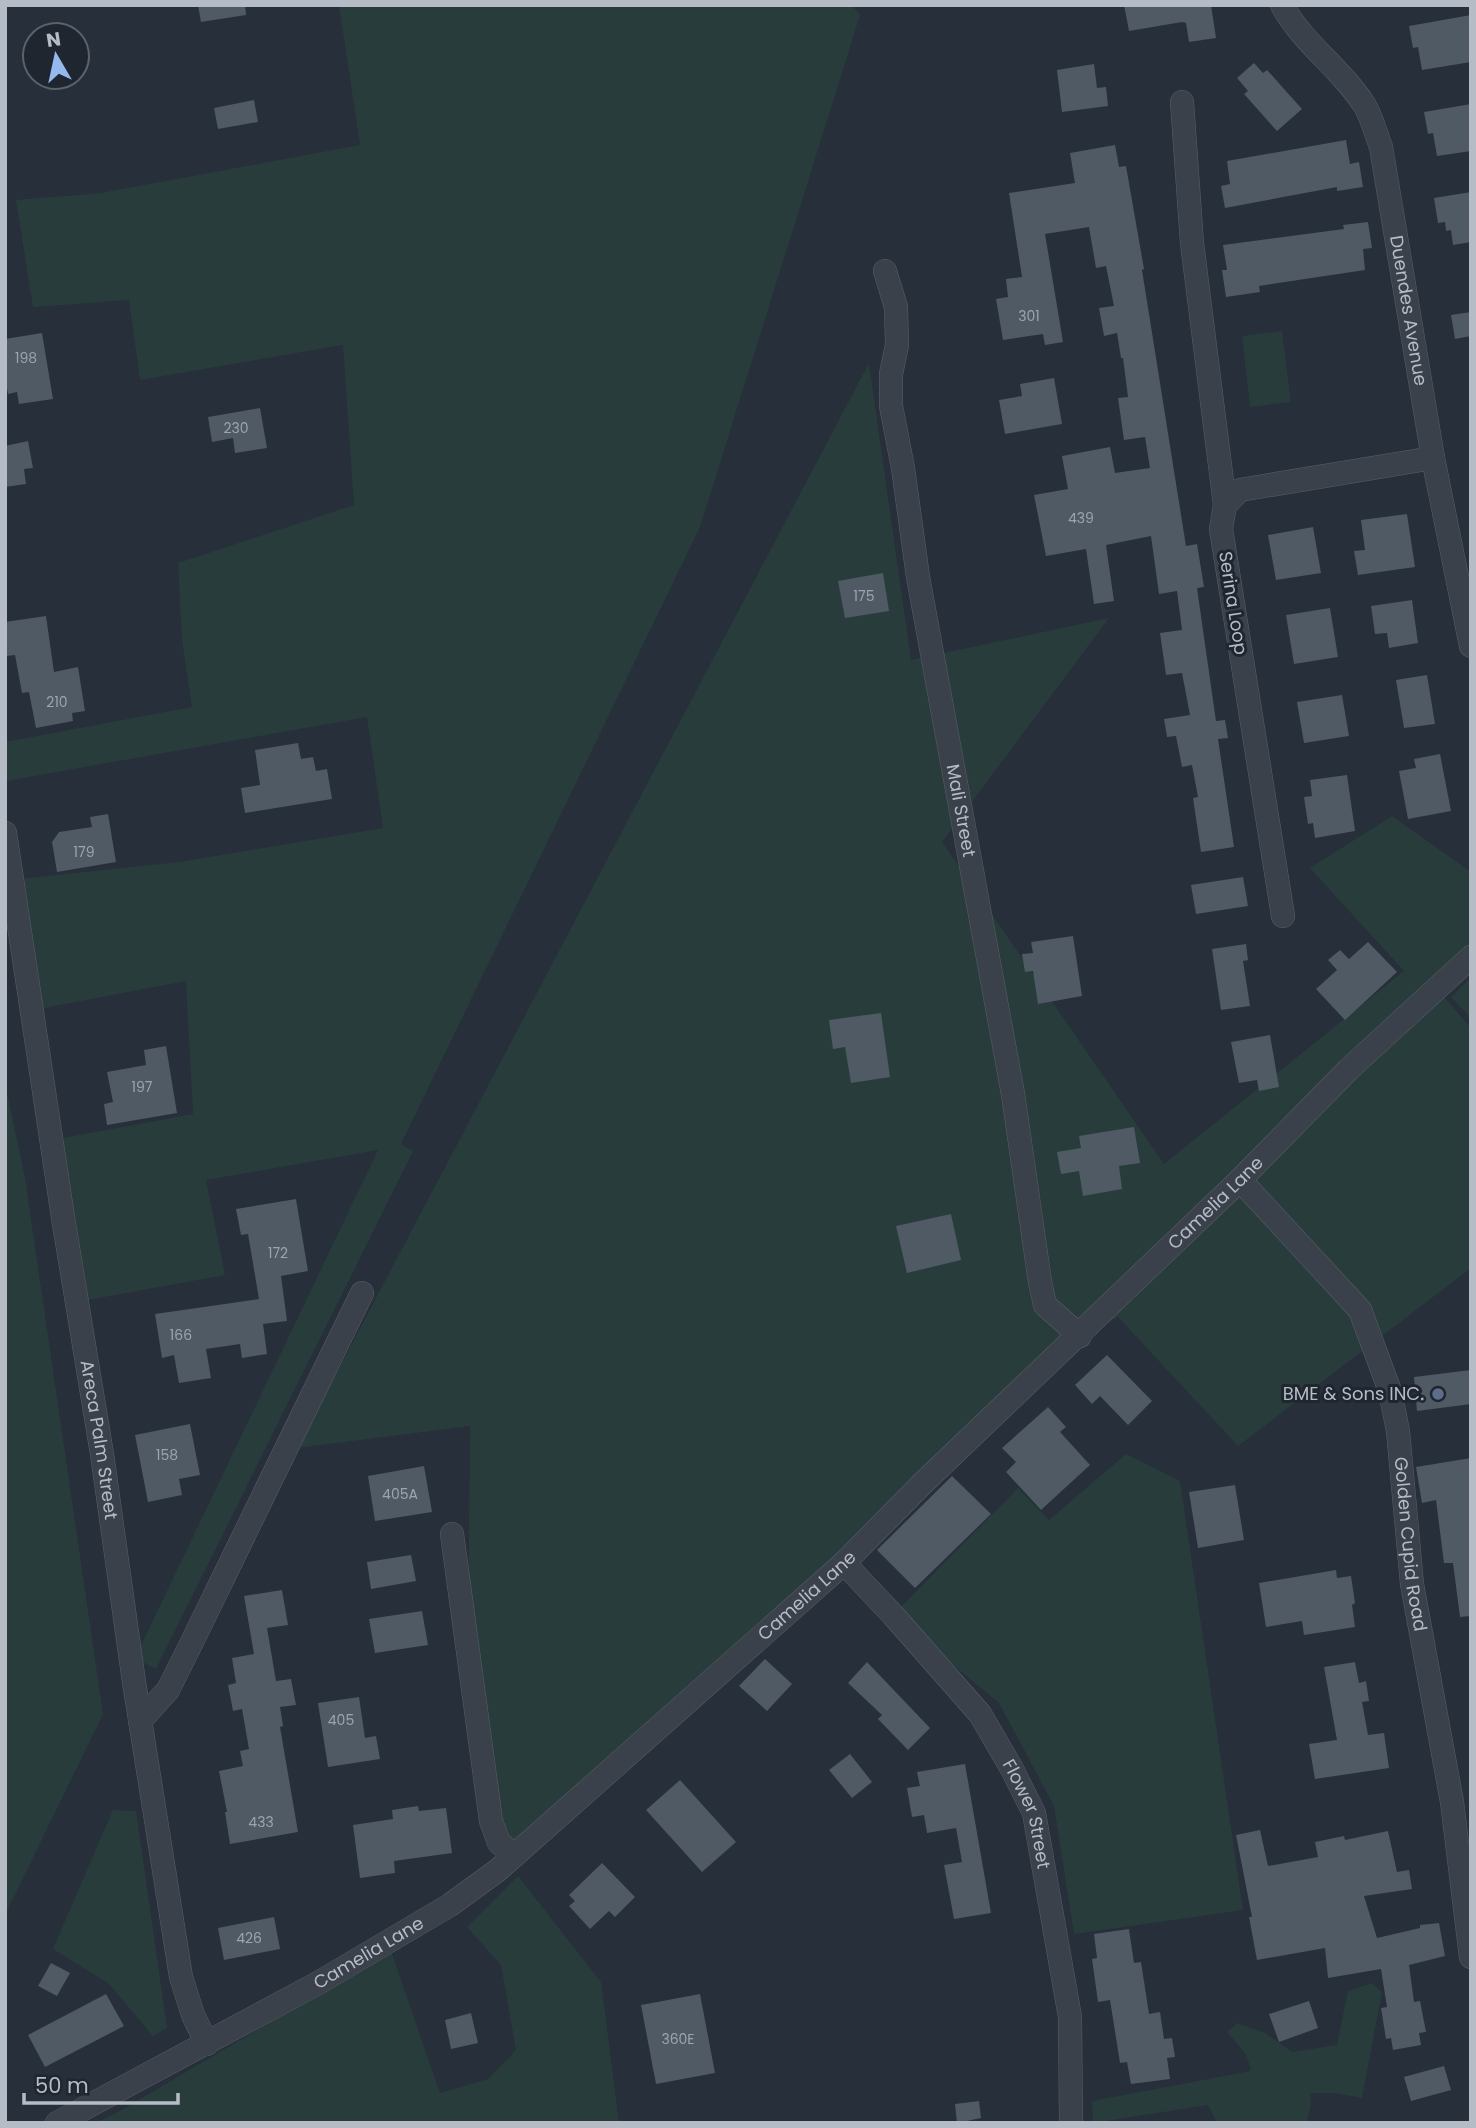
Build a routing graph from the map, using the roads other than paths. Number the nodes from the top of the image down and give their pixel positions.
1 (1282, 5) edge
2 (1182, 102) dead end
3 (885, 271) dead end
4 (1433, 458) junction
5 (1225, 505) junction
6 (1471, 646) edge
7 (5, 833) edge
8 (1283, 916) dead end
9 (1471, 957) edge
10 (1240, 1180) junction
11 (362, 1293) dead end
12 (1080, 1336) junction
13 (452, 1534) dead end
14 (844, 1563) junction
15 (140, 1721) junction
16 (515, 1855) junction
17 (1471, 1957) edge
18 (207, 2044) junction
19 (57, 2123) edge
20 (1071, 2123) edge

1 - 4 street, Duendes Avenue
2 - 5 street, Serina Loop
3 - 12 street, Mali Street
4 - 5 street
4 - 6 street, Duendes Avenue
5 - 8 street, Serina Loop
7 - 15 street, Areca Palm Street
9 - 10 street, Camelia Lane
10 - 12 street, Camelia Lane
10 - 17 street, Golden Cupid Road
11 - 15 street
12 - 14 street, Camelia Lane
13 - 16 street
14 - 16 street, Camelia Lane
14 - 20 street, Flower Street
15 - 18 street, Areca Palm Street
16 - 18 street, Camelia Lane
18 - 19 street, Camelia Lane

